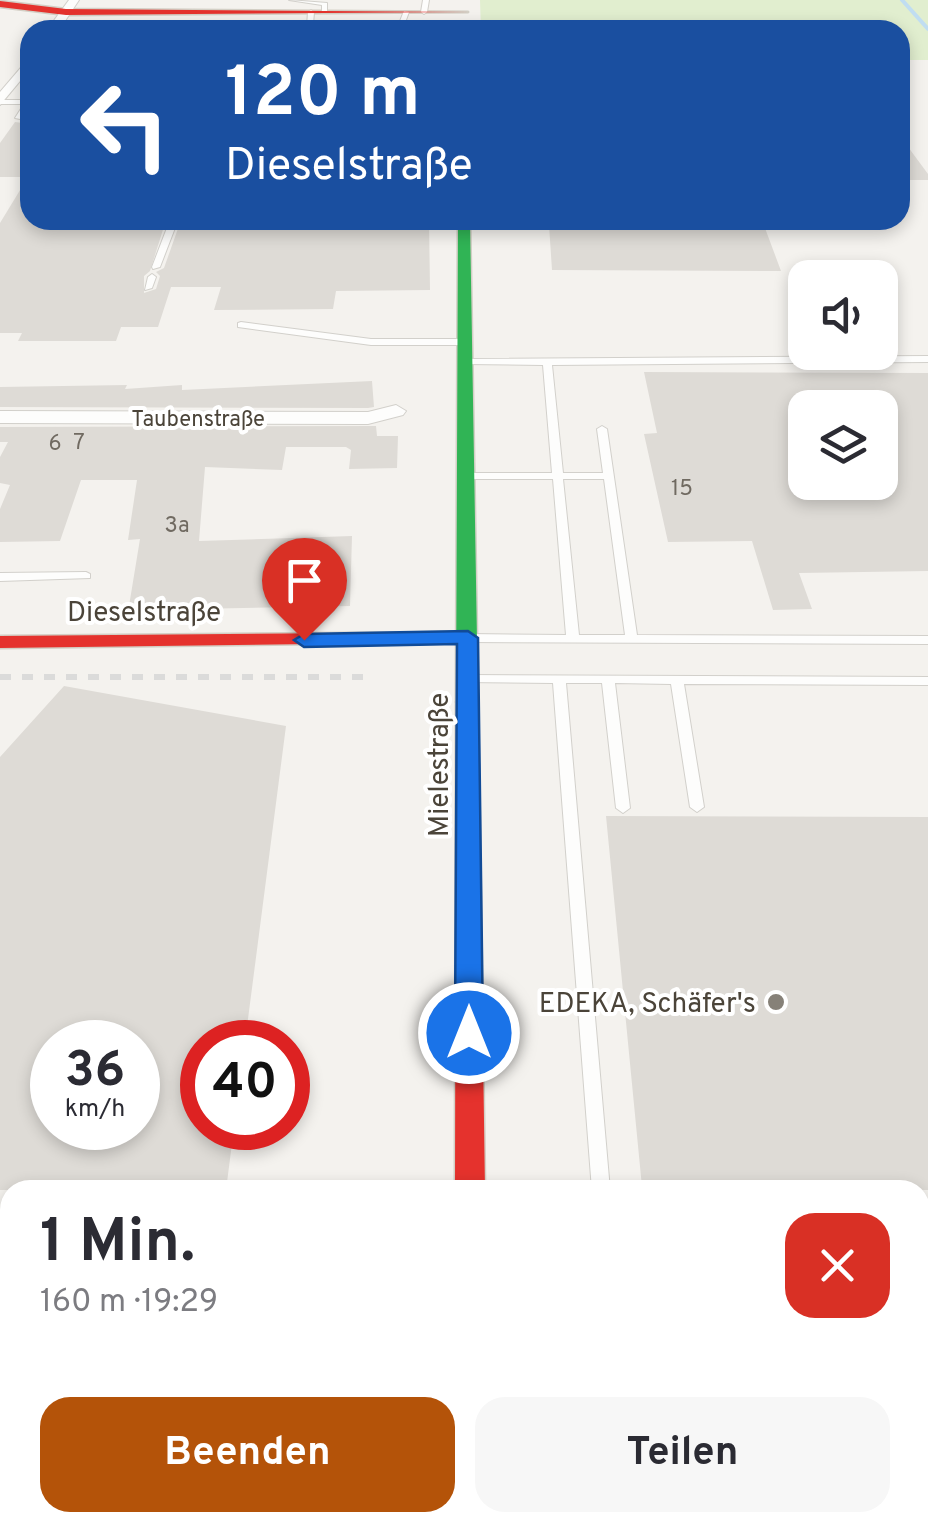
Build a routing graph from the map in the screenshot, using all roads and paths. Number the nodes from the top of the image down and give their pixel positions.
1 (0, 4) edge
2 (152, 6) edge
3 (240, 6) edge
4 (104, 8) dead end
5 (309, 8) edge
6 (419, 8) edge
7 (64, 14) edge
8 (463, 14) edge
9 (20, 75) edge
10 (0, 102) edge
11 (170, 230) edge
12 (464, 230) edge
13 (148, 288) dead end
14 (241, 325) dead end
15 (465, 351) junction
16 (928, 359) edge
17 (548, 362) junction
18 (396, 412) dead end
19 (0, 417) edge
20 (602, 429) dead end
21 (466, 476) junction
22 (557, 476) junction
23 (609, 476) junction
24 (86, 576) dead end
25 (0, 577) edge
26 (468, 638) junction
27 (572, 638) junction
28 (632, 640) junction
29 (928, 640) edge
30 (0, 642) edge
31 (468, 679) junction
32 (559, 680) junction
33 (608, 681) junction
34 (677, 681) junction
35 (928, 681) edge
36 (697, 807) dead end
37 (623, 808) dead end
38 (470, 1180) edge
39 (600, 1180) edge

1 - 7 street
2 - 3 street
2 - 4 lane
2 - 7 street
3 - 5 street
5 - 6 street
6 - 8 street
9 - 10 street
11 - 13 lane
12 - 15 street, Mielestraße
14 - 15 lane
15 - 17 lane
15 - 21 street, Mielestraße
16 - 17 lane
17 - 22 lane
18 - 19 street, Taubenstraße
20 - 23 lane
21 - 22 lane
21 - 26 street, Mielestraße
22 - 23 lane
22 - 27 lane
23 - 28 lane
24 - 25 lane
26 - 27 lane
26 - 30 street, Dieselstraße
26 - 31 street, Mielestraße
27 - 28 lane
28 - 29 lane
31 - 32 lane
31 - 38 street, Mielestraße
32 - 33 lane
32 - 39 lane
33 - 34 lane
33 - 37 lane
34 - 35 lane
34 - 36 lane

